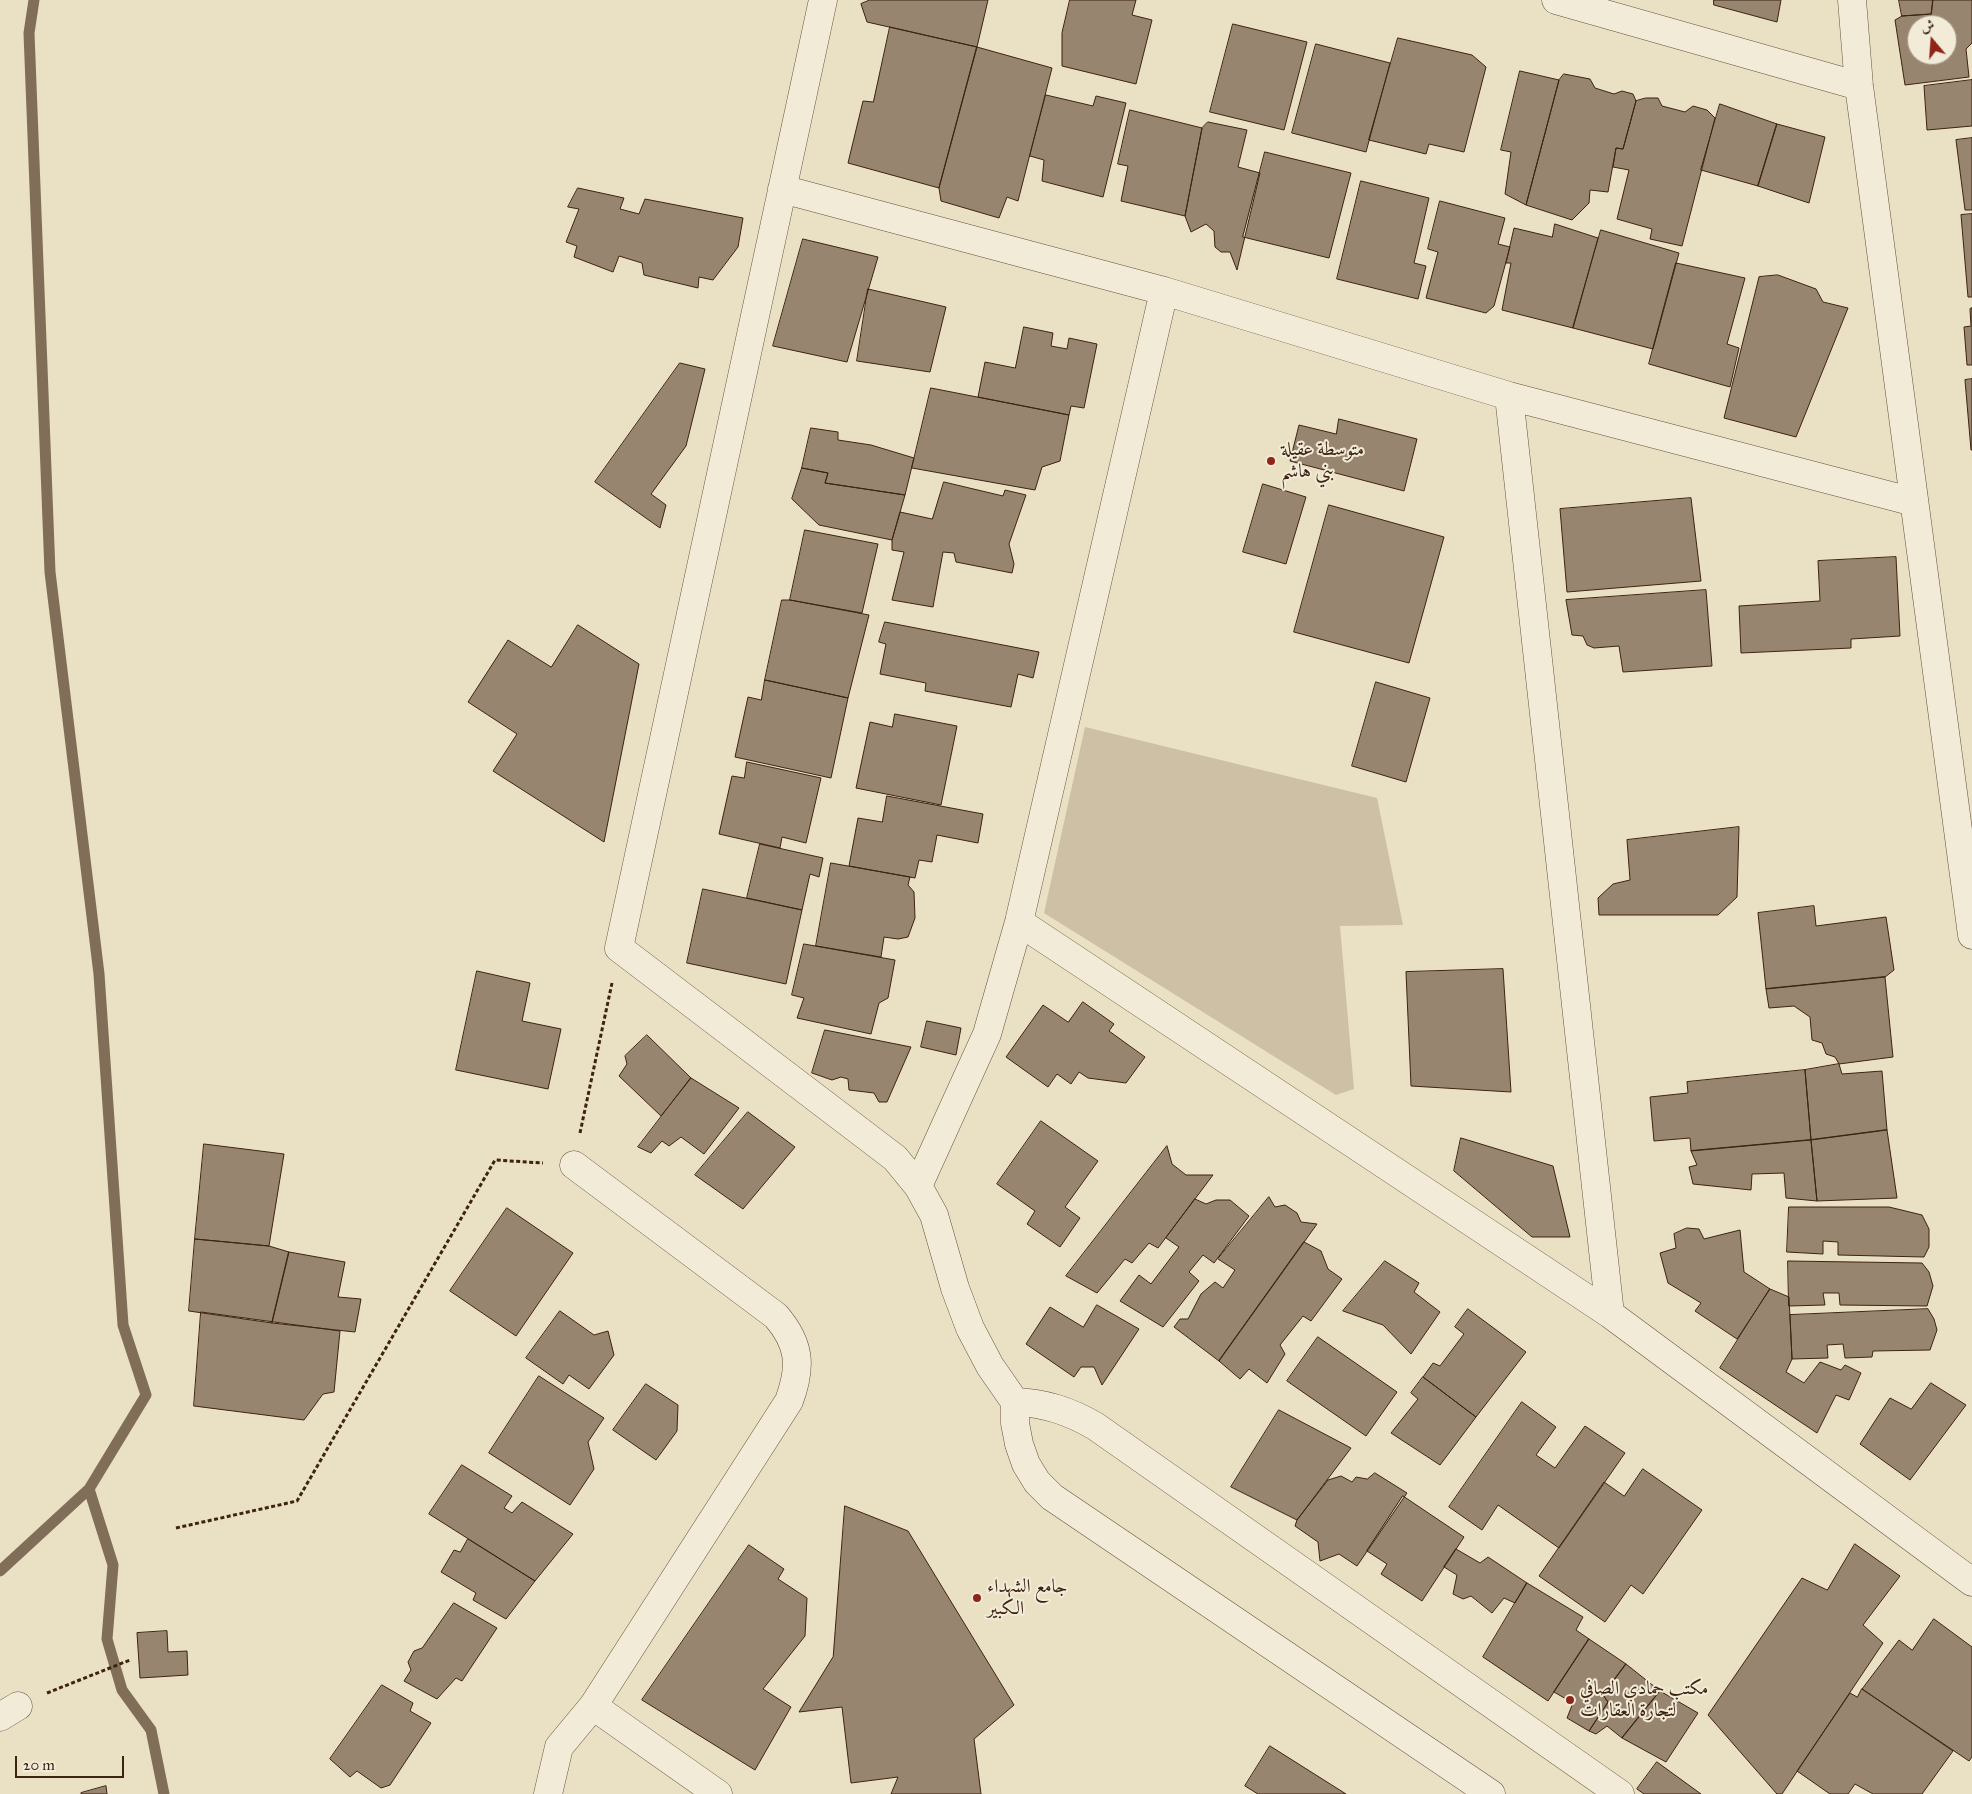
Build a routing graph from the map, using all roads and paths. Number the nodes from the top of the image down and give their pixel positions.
1 (823, 0) edge
2 (1556, 0) edge
3 (1852, 0) edge
4 (1859, 86) junction
5 (782, 189) junction
6 (1164, 291) junction
7 (1509, 396) junction
8 (1914, 502) junction
9 (1967, 847) edge
10 (1019, 922) junction
11 (1972, 936) edge
12 (619, 948) junction
13 (574, 1165) junction
14 (918, 1186) junction
15 (1610, 1314) junction
16 (1015, 1402) junction
17 (176, 1528) dead end
18 (1972, 1582) edge
19 (130, 1660) dead end
20 (69, 1683) dead end
21 (593, 1706) junction
22 (548, 1794) edge
23 (718, 1794) edge
24 (1491, 1794) edge
25 (1620, 1794) edge

1 - 5 street
2 - 4 street
3 - 4 street
4 - 8 street
5 - 6 street
5 - 12 street
6 - 7 street
6 - 10 street
7 - 8 street
7 - 15 street
8 - 9 street
9 - 11 street
10 - 14 street
10 - 15 street
12 - 13 path
12 - 14 street
13 - 17 path
13 - 21 street
14 - 16 street
15 - 18 street
16 - 24 street
16 - 25 street
19 - 20 path
21 - 22 street
21 - 23 street

